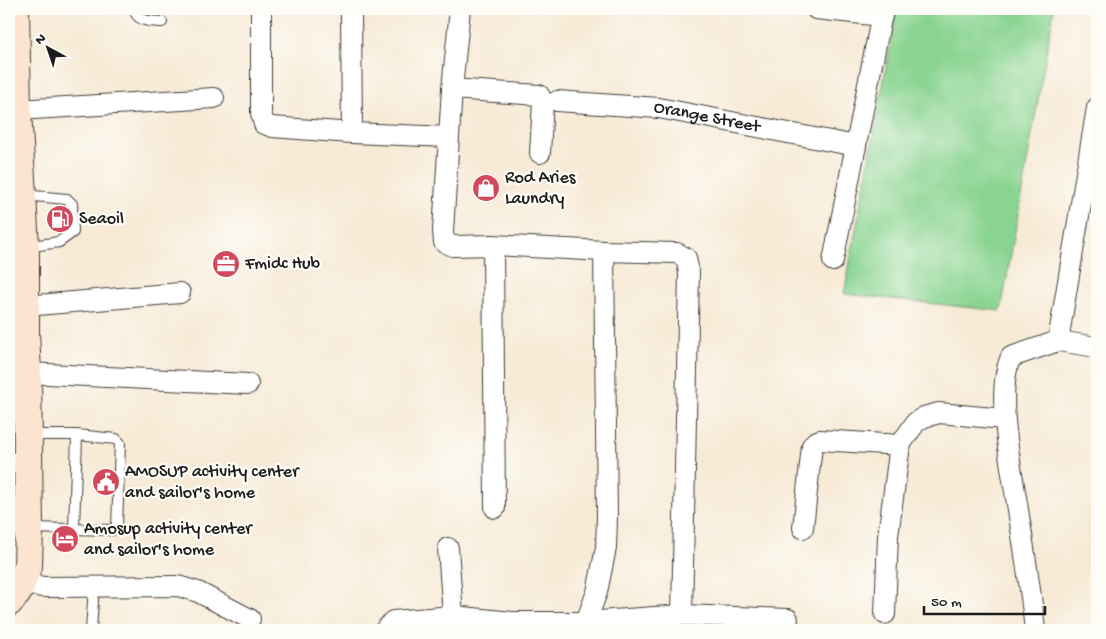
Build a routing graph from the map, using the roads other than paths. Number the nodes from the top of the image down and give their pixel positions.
1 (15, 9) edge
2 (134, 9) edge
3 (261, 9) edge
4 (351, 9) edge
5 (460, 9) edge
6 (816, 9) edge
7 (882, 13) edge
8 (162, 22) dead end
9 (452, 89) junction
10 (214, 98) dead end
11 (557, 101) dead end
12 (1097, 108) edge
13 (17, 110) junction
14 (352, 133) junction
15 (449, 137) junction
16 (856, 146) junction
17 (540, 153) dead end
18 (18, 188) edge
19 (493, 244) junction
20 (25, 247) junction
21 (604, 252) junction
22 (833, 261) dead end
23 (180, 293) dead end
24 (25, 306) junction
25 (1058, 341) junction
26 (1097, 347) edge
27 (27, 373) junction
28 (248, 384) dead end
29 (1004, 419) junction
30 (28, 435) junction
31 (76, 435) junction
32 (900, 445) junction
33 (19, 463) edge
34 (495, 508) dead end
35 (29, 528) junction
36 (803, 528) dead end
37 (74, 529) junction
38 (448, 548) dead end
39 (94, 587) junction
40 (15, 593) edge
41 (885, 614) dead end
42 (682, 615) junction
43 (250, 619) dead end
44 (788, 619) dead end
45 (453, 623) edge
46 (584, 626) edge
47 (90, 630) edge
48 (385, 630) edge
49 (1035, 630) edge

1 - 13 main road
2 - 8 lane
3 - 14 street
4 - 14 street
5 - 9 street
6 - 7 street
7 - 16 street
9 - 15 street
9 - 17 street
10 - 13 street
11 - 16 street, Orange Street
12 - 25 street
13 - 18 main road
14 - 15 street
15 - 19 street
16 - 22 street
18 - 20 main road
18 - 20 lane
19 - 21 street
19 - 34 street
20 - 24 main road
21 - 42 street
21 - 46 street
23 - 24 street
24 - 27 main road
25 - 26 street
25 - 29 street
27 - 28 street
27 - 30 main road
29 - 32 street
29 - 49 street
30 - 31 lane
30 - 33 main road
31 - 37 lane
31 - 37 lane
32 - 36 street
32 - 41 street
33 - 35 main road
35 - 37 lane
35 - 40 main road
38 - 45 street
39 - 40 street
39 - 43 street
39 - 47 lane
42 - 44 street
42 - 46 street
45 - 46 street
45 - 48 street

